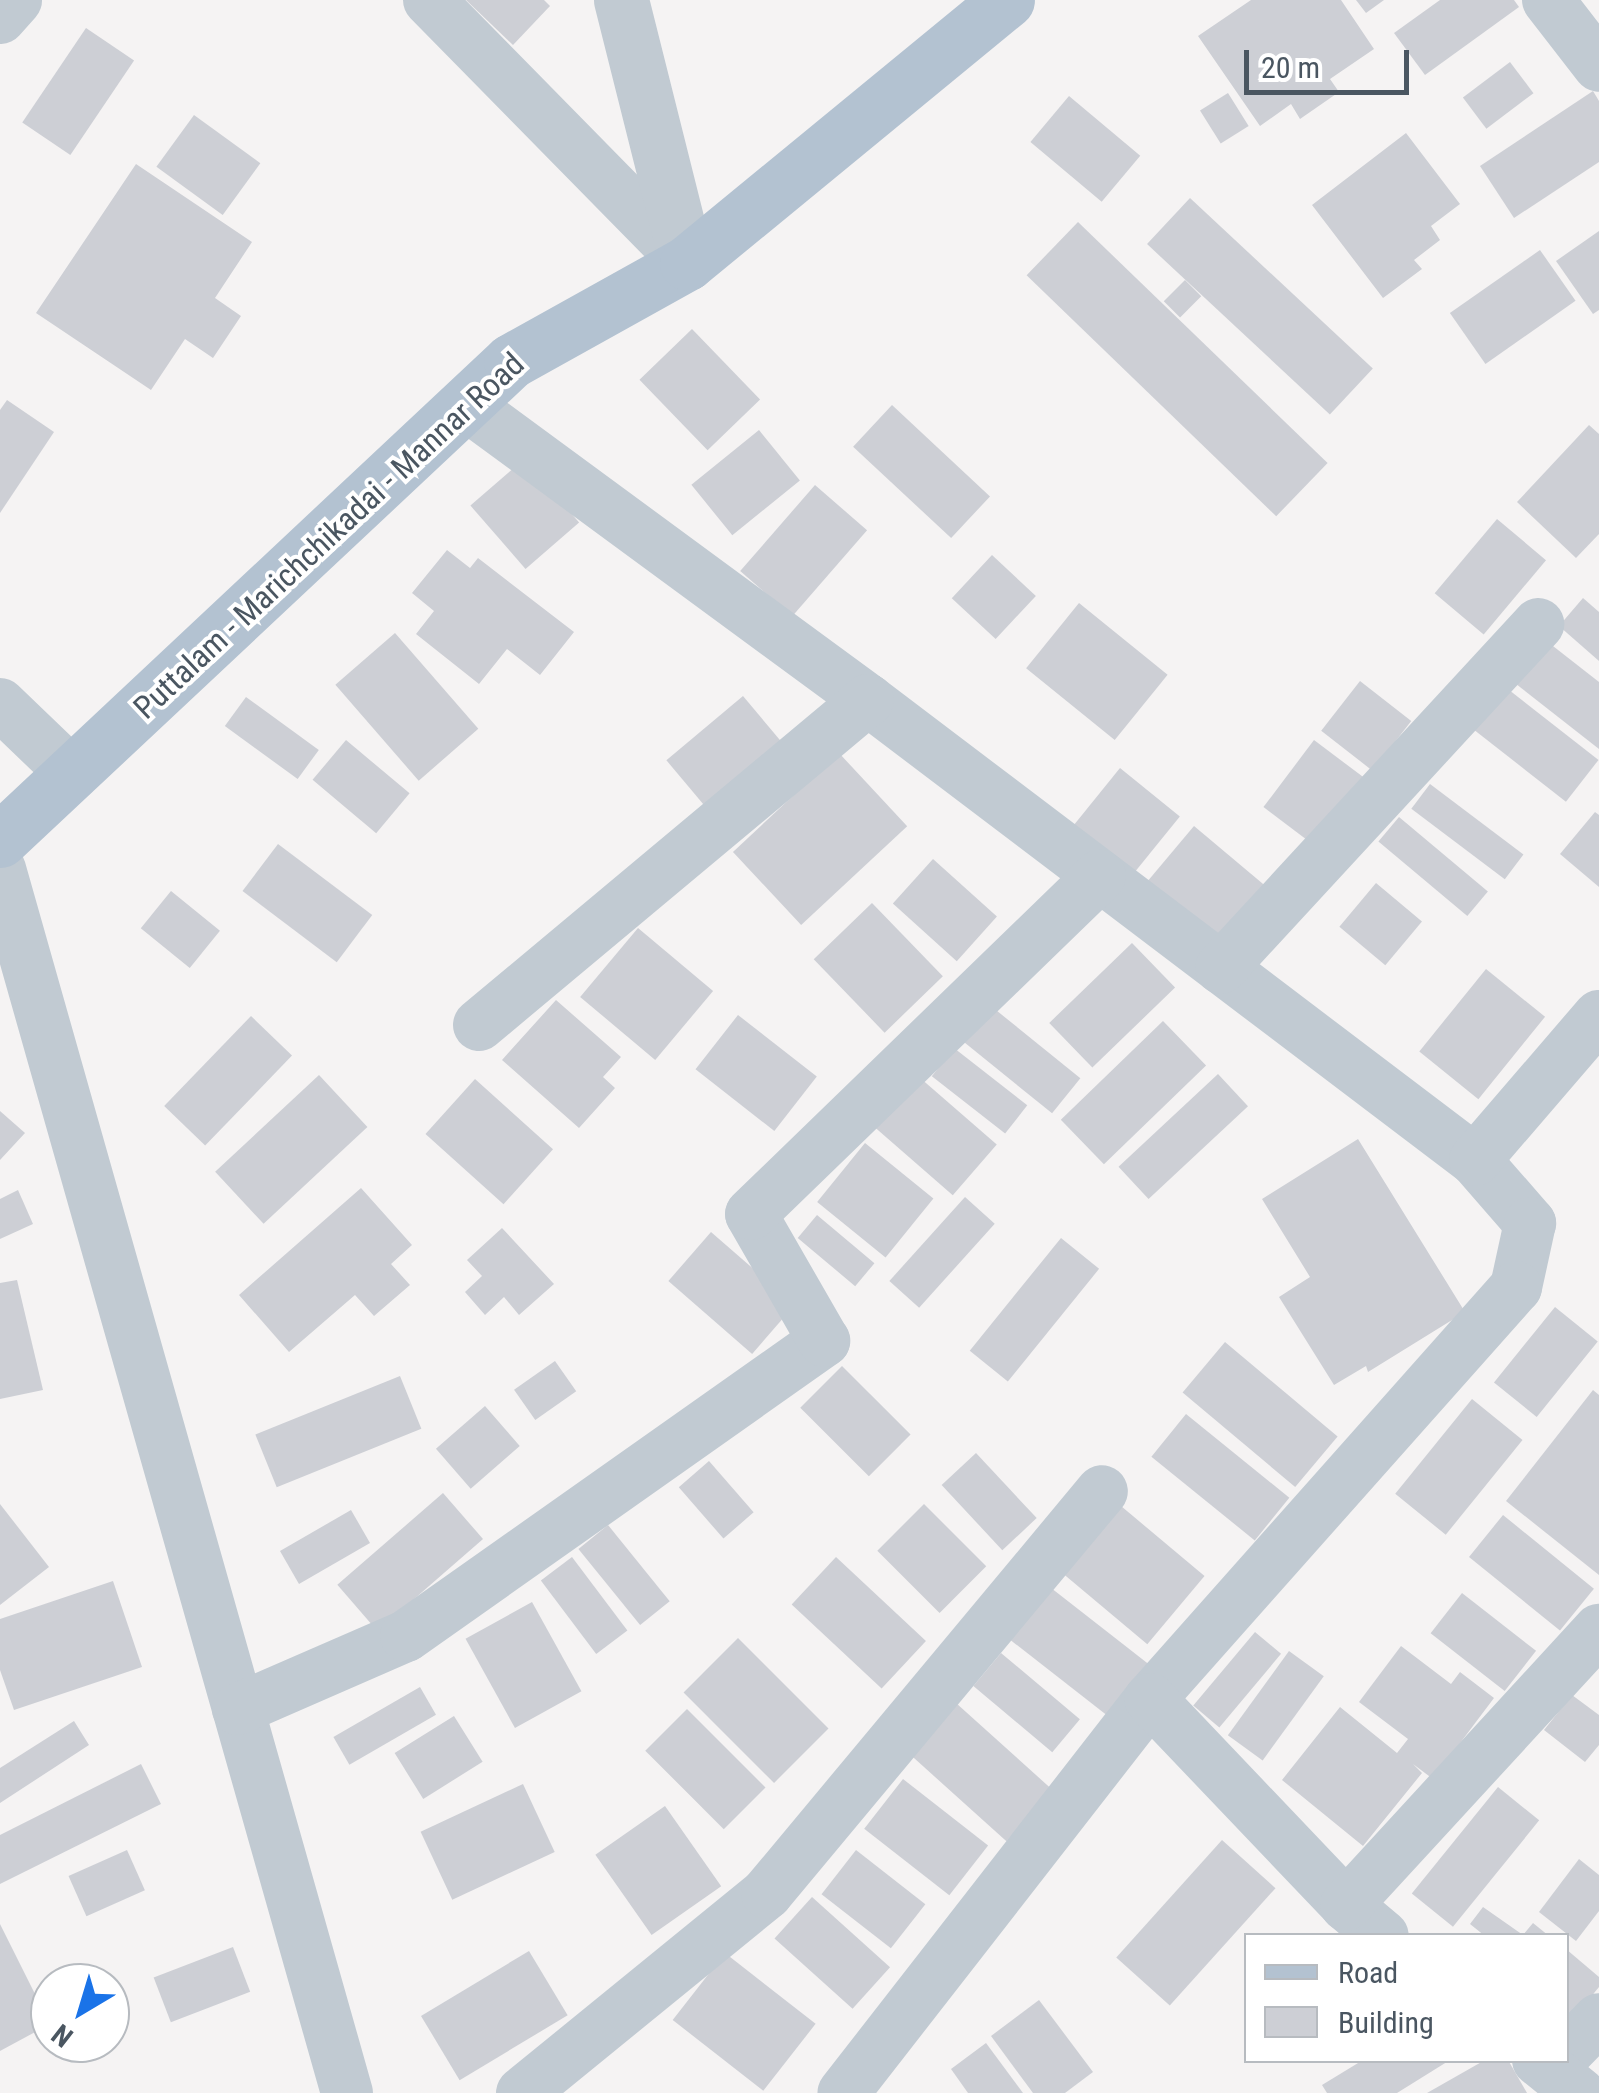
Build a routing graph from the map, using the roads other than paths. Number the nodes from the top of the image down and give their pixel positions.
1 (16, 0) edge
2 (429, 0) edge
3 (621, 0) edge
4 (1007, 0) edge
5 (1548, 0) edge
6 (0, 18) edge
7 (1599, 66) edge
8 (688, 263) junction
9 (466, 404) junction
10 (1538, 624) dead end
11 (868, 700) junction
12 (0, 704) edge
13 (73, 774) junction
14 (0, 840) edge
15 (0, 869) edge
16 (1100, 876) junction
17 (1221, 968) junction
18 (1599, 1016) edge
19 (479, 1025) dead end
20 (1475, 1160) junction
21 (1102, 1491) dead end
22 (1599, 1630) edge
23 (1150, 1699) junction
24 (238, 1709) junction
25 (1364, 1920) edge
26 (1599, 2019) edge
27 (1569, 2055) edge
28 (347, 2093) edge
29 (522, 2093) edge
30 (843, 2093) edge

1 - 6 street
2 - 8 street
3 - 8 street
4 - 8 main road, Puttalam - Marichchikadai - Mannar Road
5 - 7 street
8 - 9 main road, Puttalam - Marichchikadai - Mannar Road
9 - 11 street
9 - 13 main road, Puttalam - Marichchikadai - Mannar Road
10 - 17 street
11 - 16 street
11 - 19 street
12 - 13 street
13 - 14 main road, Puttalam - Marichchikadai - Mannar Road
15 - 24 street
16 - 17 street
16 - 24 street
17 - 20 street
18 - 20 street
20 - 23 street
21 - 29 street
22 - 25 street
23 - 25 street
23 - 30 street
24 - 28 street
26 - 27 street

